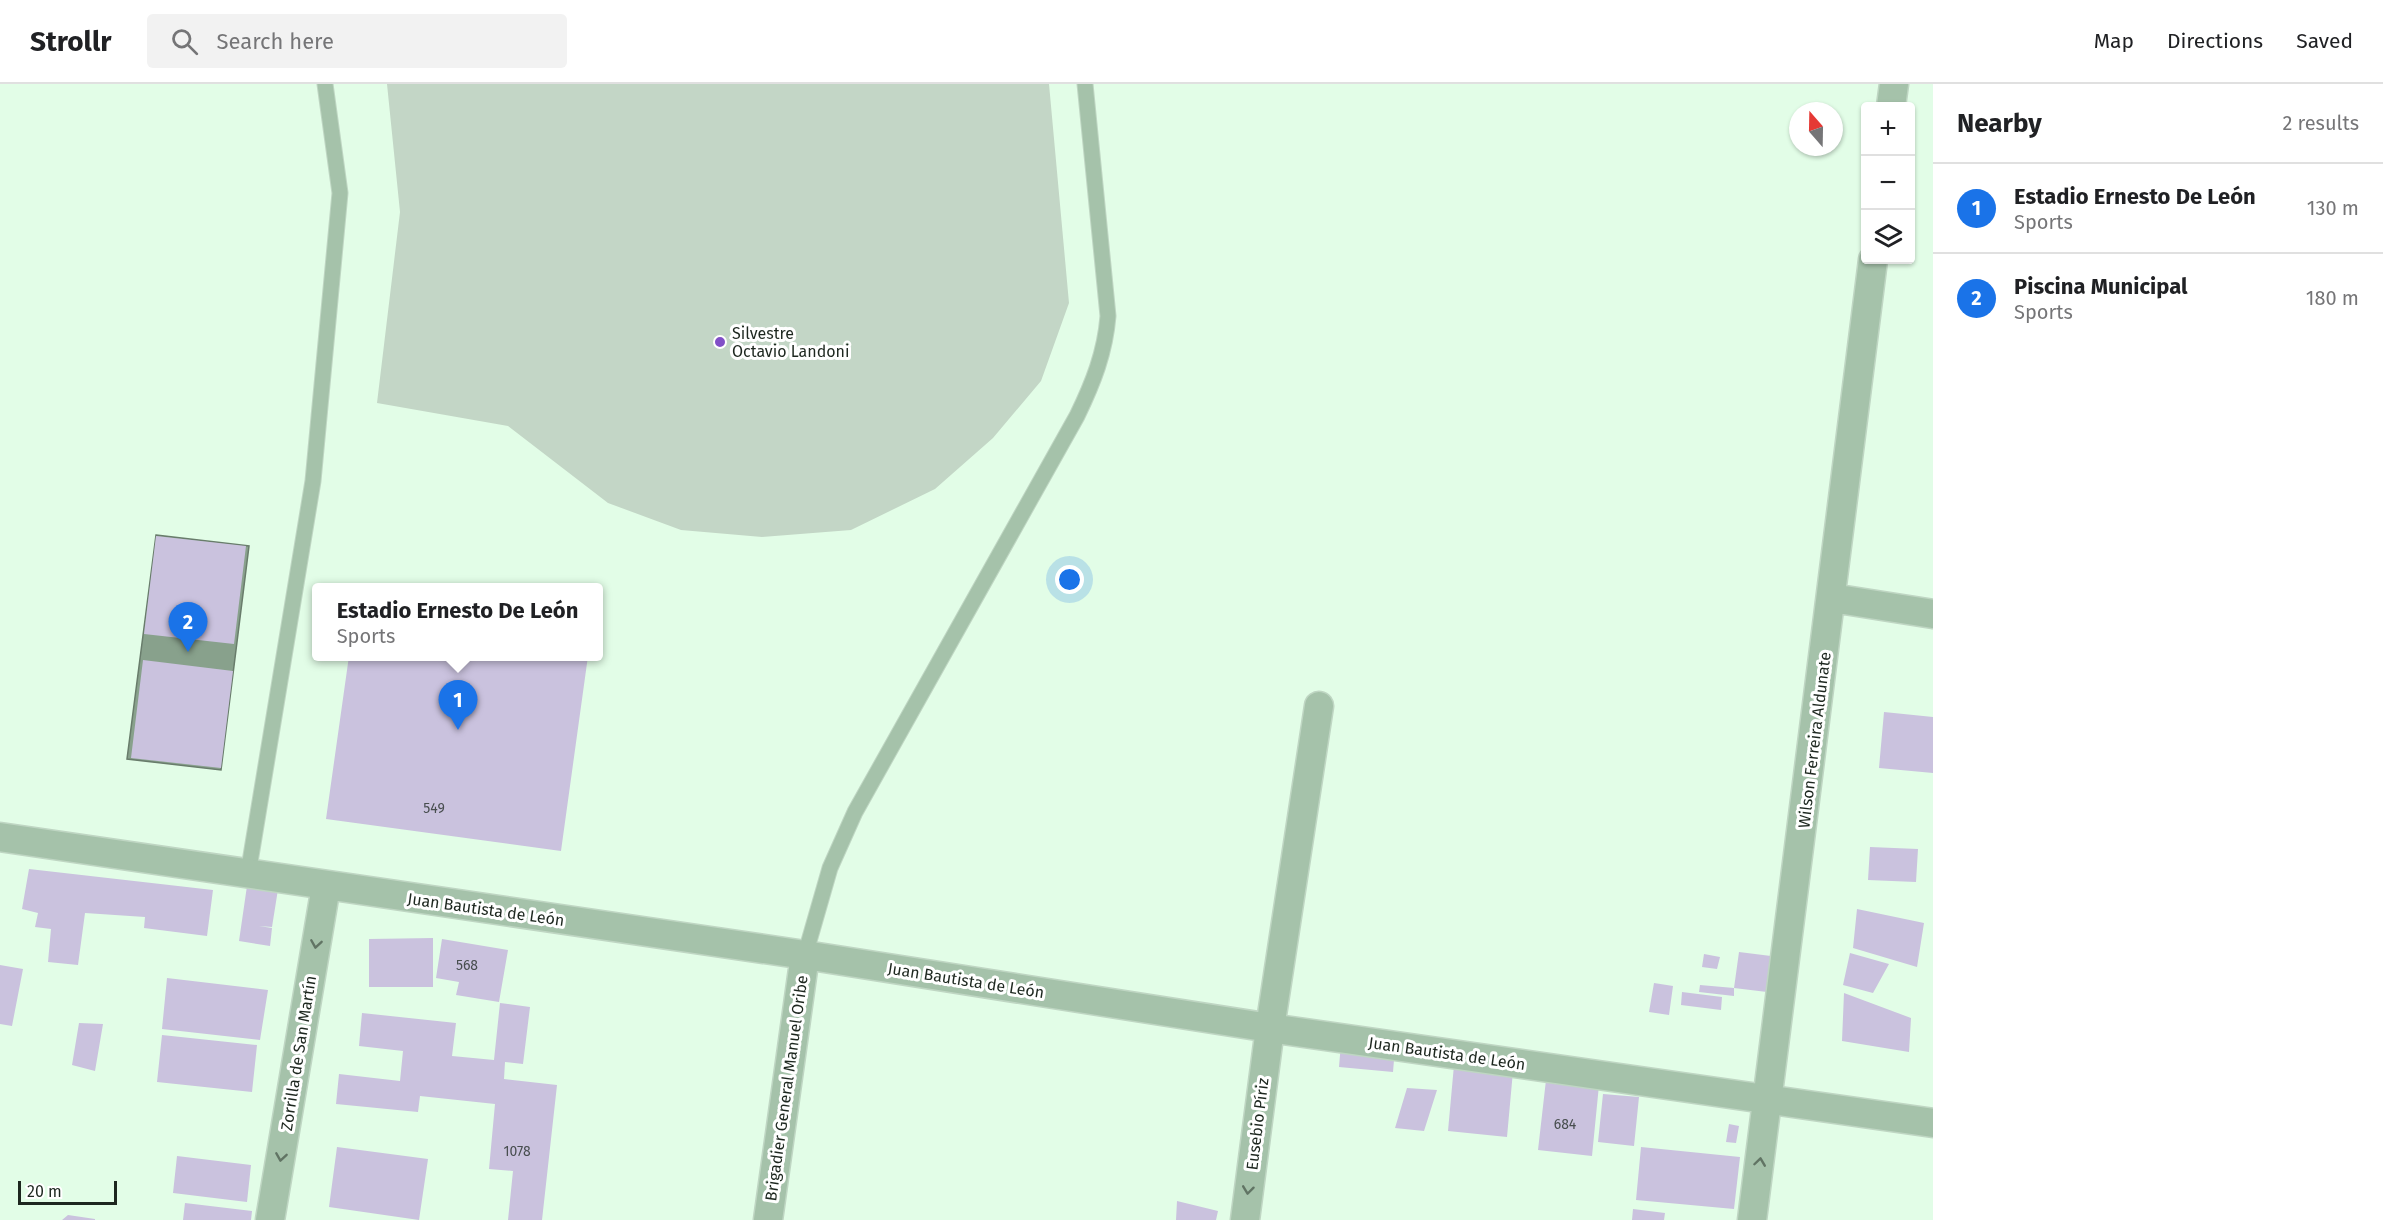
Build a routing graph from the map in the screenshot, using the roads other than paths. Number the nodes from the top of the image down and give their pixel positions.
1 (325, 84) edge
2 (1085, 84) edge
3 (1894, 84) edge
4 (1892, 102) edge
5 (1873, 264) edge
6 (1832, 598) junction
7 (1933, 614) edge
8 (1319, 706) dead end
9 (0, 837) edge
10 (248, 874) junction
11 (326, 886) junction
12 (805, 955) junction
13 (1270, 1028) junction
14 (1769, 1098) junction
15 (1933, 1123) edge
16 (270, 1220) edge
17 (768, 1220) edge
18 (1245, 1220) edge
19 (1752, 1220) edge

1 - 10 lane
2 - 12 lane
3 - 4 street
5 - 6 street, Wilson Ferreira Aldunate
6 - 7 street
6 - 14 street, Wilson Ferreira Aldunate
8 - 13 street, Eusebio Píriz
9 - 10 street, Juan Bautista de León
10 - 11 street, Juan Bautista de León
11 - 12 street, Juan Bautista de León
11 -> 16 street, Zorrilla de San Martín
12 - 13 street, Juan Bautista de León
12 - 17 street, Brigadier General Manuel Oribe
13 - 14 street, Juan Bautista de León
13 -> 18 street, Eusebio Píriz
14 - 15 street, Juan Bautista de León
19 -> 14 street, Wilson Ferreira Aldunate

